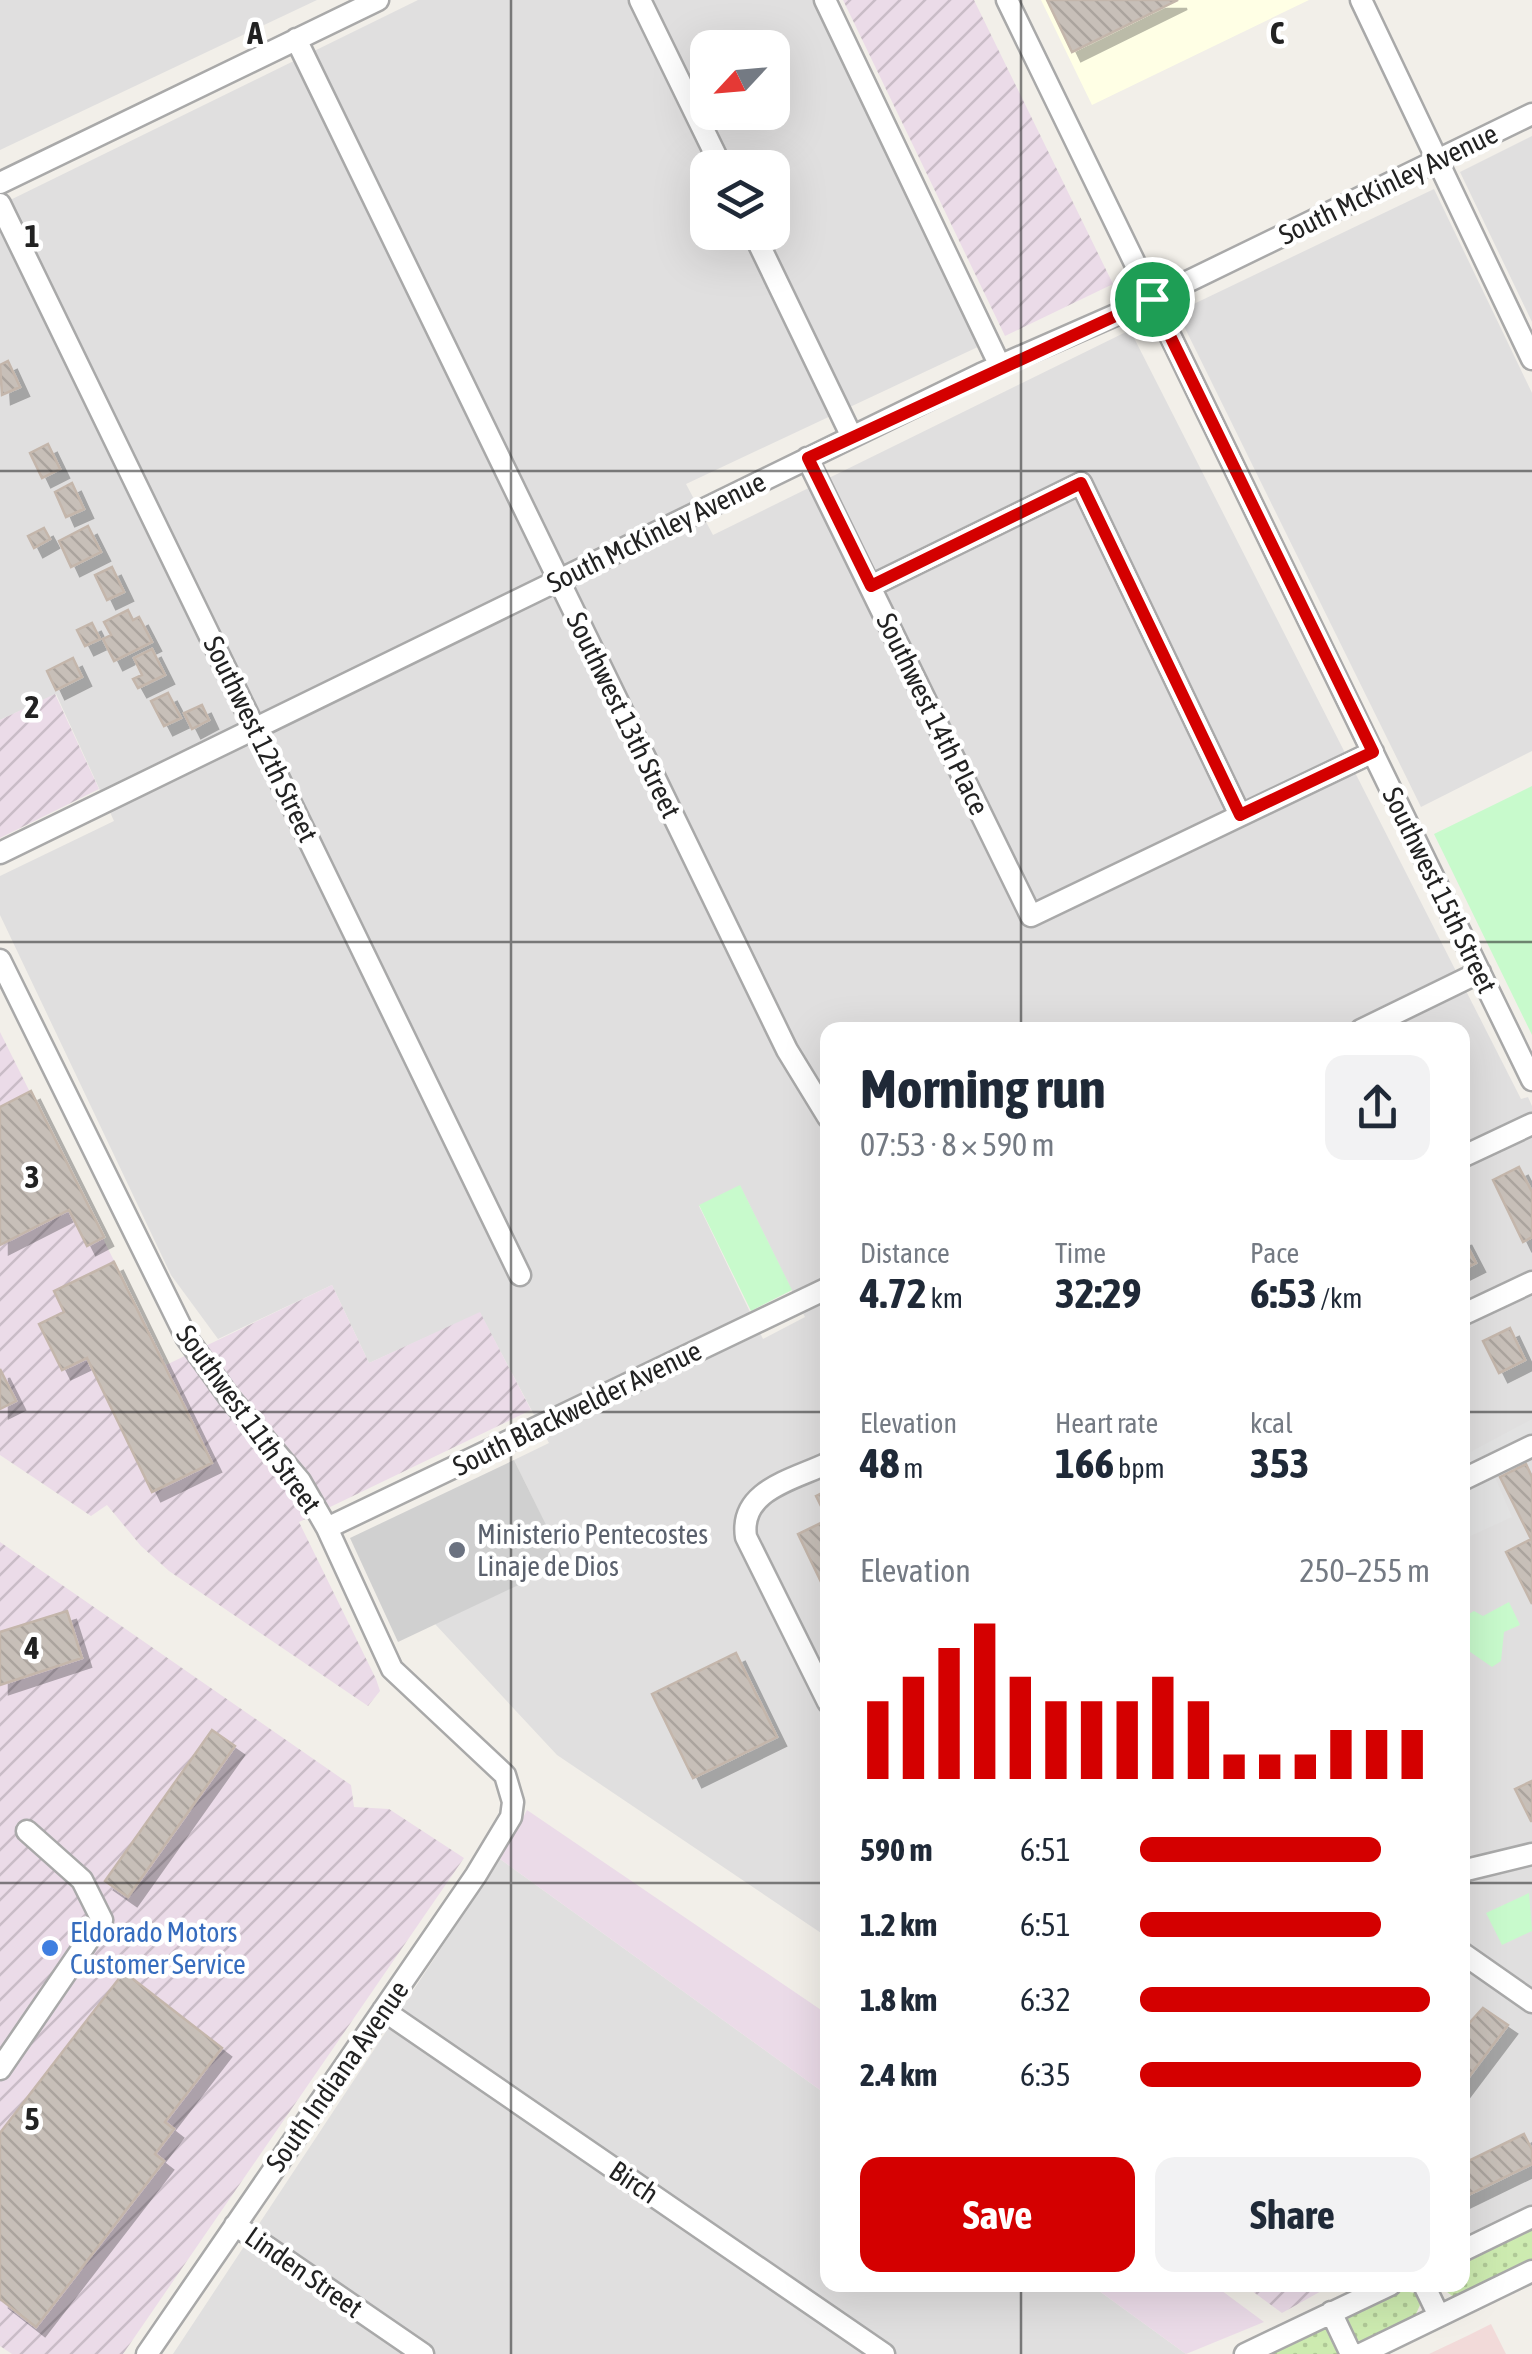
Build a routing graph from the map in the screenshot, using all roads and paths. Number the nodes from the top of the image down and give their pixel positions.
1 (378, 0) edge
2 (640, 0) edge
3 (824, 0) edge
4 (1006, 0) edge
5 (1361, 0) edge
6 (296, 39) junction
7 (1532, 114) edge
8 (713, 150) edge
9 (1436, 160) junction
10 (0, 182) edge
11 (0, 204) edge
12 (762, 250) edge
13 (1152, 299) junction
14 (1532, 359) edge
15 (1000, 366) junction
16 (852, 437) junction
17 (808, 458) junction
18 (559, 580) junction
19 (871, 586) junction
20 (255, 728) junction
21 (1373, 752) junction
22 (1240, 815) junction
23 (0, 853) edge
24 (0, 960) edge
25 (1480, 972) junction
26 (1377, 1022) edge
27 (1532, 1080) edge
28 (820, 1104) edge
29 (1532, 1124) edge
30 (1470, 1153) edge
31 (520, 1275) dead end
32 (1532, 1282) edge
33 (820, 1292) edge
34 (1470, 1311) edge
35 (1532, 1446) edge
36 (820, 1467) edge
37 (1470, 1476) edge
38 (327, 1528) junction
39 (820, 1686) edge
40 (512, 1793) joint
41 (27, 1830) dead end
42 (1532, 1854) edge
43 (1470, 1869) edge
44 (1470, 1958) edge
45 (1532, 2002) edge
46 (384, 2010) junction
47 (0, 2069) edge
48 (1532, 2217) edge
49 (235, 2225) junction
50 (1470, 2246) edge
51 (1532, 2271) edge
52 (1375, 2292) edge
53 (1427, 2292) edge
54 (1331, 2312) junction
55 (1439, 2316) junction
56 (147, 2354) edge
57 (423, 2354) edge
58 (884, 2354) edge
59 (1244, 2354) edge
60 (1351, 2354) edge
61 (1360, 2354) edge

1 - 6 street
2 - 8 street
3 - 15 street
4 - 13 street, Southwest 15th Street
5 - 9 street
6 - 10 street
6 - 18 street, Southwest 13th Street
7 - 9 street, South McKinley Avenue
9 - 13 street, South McKinley Avenue
9 - 14 street
11 - 20 street, Southwest 12th Street
12 - 16 street
13 - 15 street, South McKinley Avenue
13 - 21 street, Southwest 15th Street
15 - 16 street, South McKinley Avenue
16 - 17 street, South McKinley Avenue
17 - 18 street, South McKinley Avenue
17 - 19 street, Southwest 14th Place
18 - 20 street, South McKinley Avenue
18 - 28 street, Southwest 13th Street
19 - 22 street, Southwest 14th Place
19 - 22 street
20 - 23 street, South McKinley Avenue
20 - 31 street, Southwest 12th Street
21 - 22 street
21 - 25 street, Southwest 15th Street
24 - 38 street, Southwest 11th Street
25 - 26 street
25 - 27 street, Southwest 15th Street
29 - 30 street
32 - 34 street
33 - 38 street, South Blackwelder Avenue
35 - 37 street
36 - 39 street
38 - 40 street, Southwest 11th Street
40 - 46 street, South Indiana Avenue
41 - 47 street
42 - 43 street
44 - 45 street
46 - 49 street, South Indiana Avenue
46 - 58 street, Birch
48 - 50 street
49 - 56 street, South Indiana Avenue
49 - 57 street, Linden Street
51 - 55 street
52 - 54 street
53 - 55 street
54 - 59 street
54 - 60 street
55 - 61 street

